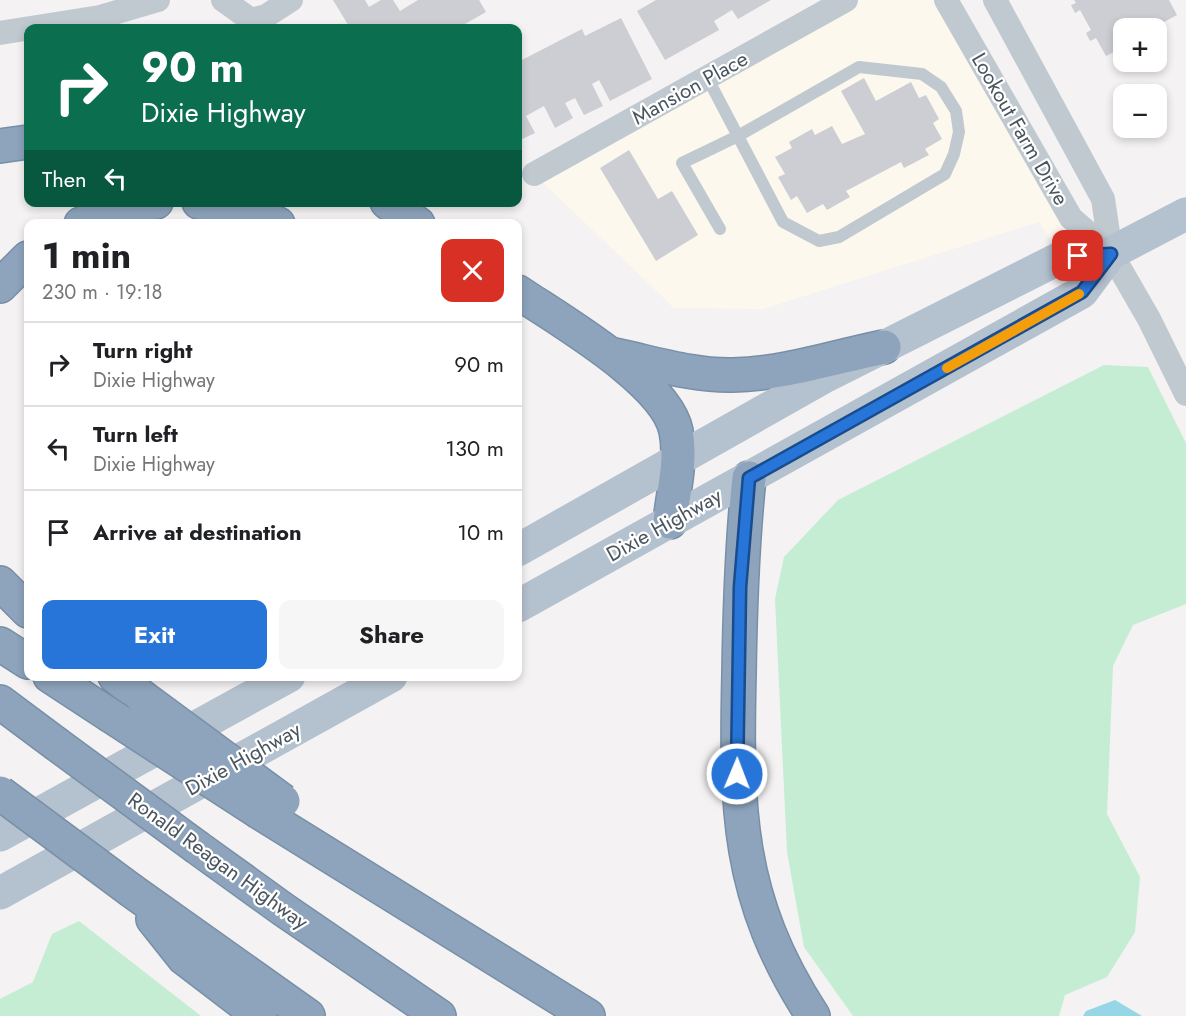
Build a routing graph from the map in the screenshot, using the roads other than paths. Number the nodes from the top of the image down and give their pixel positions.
1 (158, 0) edge
2 (223, 0) edge
3 (291, 0) edge
4 (846, 0) edge
5 (946, 0) edge
6 (995, 0) edge
7 (56, 24) edge
8 (24, 29) edge
9 (0, 33) edge
10 (708, 79) junction
11 (738, 136) junction
12 (24, 143) edge
13 (0, 146) edge
14 (534, 174) dead end
15 (125, 207) edge
16 (223, 207) edge
17 (394, 207) edge
18 (1186, 214) edge
19 (94, 219) edge
20 (268, 219) edge
21 (411, 219) edge
22 (720, 229) dead end
23 (1111, 254) junction
24 (24, 262) edge
25 (0, 286) edge
26 (522, 295) edge
27 (884, 346) junction
28 (609, 354) junction
29 (1186, 394) edge
30 (677, 458) junction
31 (749, 478) junction
32 (670, 522) junction
33 (522, 548) edge
34 (0, 583) edge
35 (522, 604) edge
36 (24, 607) edge
37 (0, 644) edge
38 (24, 659) edge
39 (58, 681) edge
40 (121, 681) edge
41 (280, 681) edge
42 (382, 681) edge
43 (0, 702) edge
44 (0, 793) edge
45 (271, 807) junction
46 (0, 835) edge
47 (132, 891) junction
48 (0, 893) edge
49 (260, 1016) edge
50 (309, 1016) edge
51 (439, 1016) edge
52 (588, 1016) edge
53 (813, 1016) edge

1 - 7 street
2 - 3 street
4 - 10 street, Mansion Place
5 - 23 street, Lookout Farm Drive
6 - 23 street, Lookout Farm Drive
8 - 9 street
10 - 11 lane
10 - 14 street, Mansion Place
11 - 11 lane
11 - 22 lane
12 - 13 highway
15 - 19 highway
16 - 20 highway
17 - 21 highway
18 - 23 main road, Dixie Highway
23 - 27 main road, Dixie Highway
23 - 29 street
23 - 31 main road, Dixie Highway
24 - 25 highway
26 - 28 highway
27 - 28 highway
27 - 30 main road, Dixie Highway
28 - 30 highway
30 - 32 highway
30 - 33 main road, Dixie Highway
31 - 32 main road, Dixie Highway
31 - 53 highway
32 - 35 main road, Dixie Highway
34 - 36 highway
37 - 38 highway
39 - 45 highway, bridge
40 - 45 highway, bridge
41 - 46 main road
42 - 48 main road, Dixie Highway
43 - 51 highway, Ronald Reagan Highway, bridge
44 - 47 highway, bridge
45 - 52 highway
47 - 49 highway
47 - 50 highway

